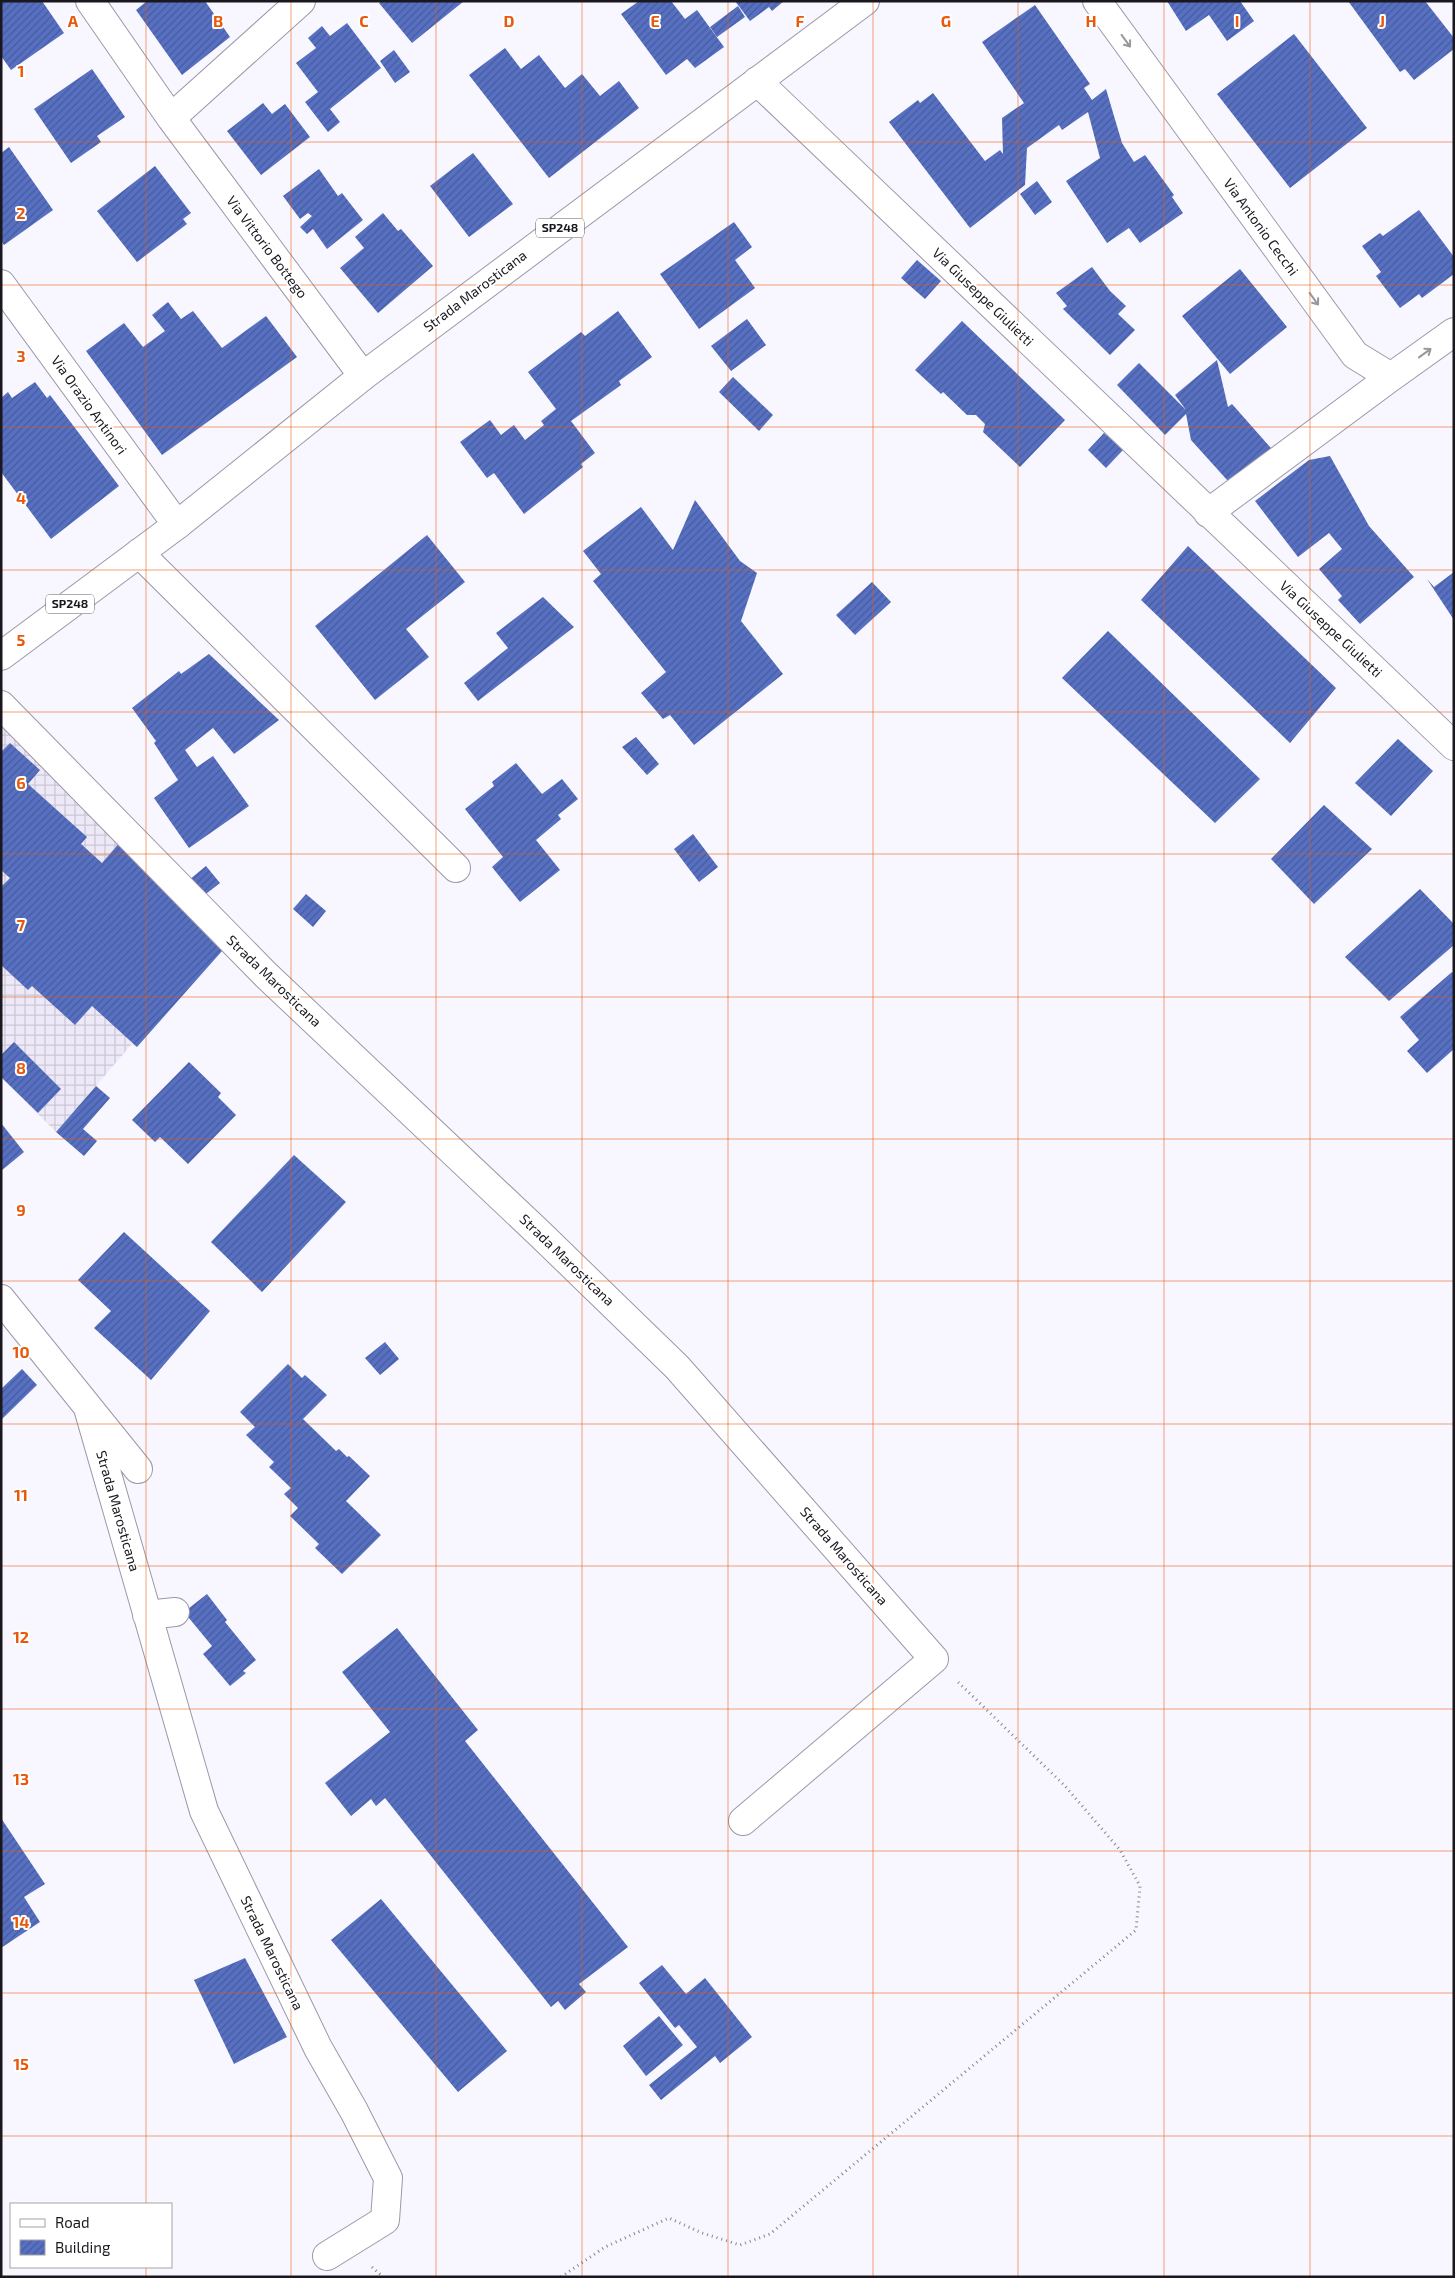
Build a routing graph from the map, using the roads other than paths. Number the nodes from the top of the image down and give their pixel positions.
1 (90, 1) edge
2 (301, 1) edge
3 (865, 1) edge
4 (1097, 1) edge
5 (757, 81) junction
6 (171, 118) junction
7 (1, 284) edge
8 (1454, 332) edge
9 (363, 376) junction
10 (1391, 377) junction
11 (1208, 513) junction
12 (177, 525) junction
13 (139, 553) junction
14 (1, 656) edge
15 (1, 705) edge
16 (1454, 746) edge
17 (456, 868) dead end
18 (1, 1299) edge
19 (88, 1408) junction
20 (138, 1469) dead end
21 (175, 1612) dead end
22 (147, 1614) junction
23 (743, 1821) dead end
24 (328, 2256) dead end

1 - 6 street, Via Vittorio Bottego
2 - 6 street
3 - 5 street, Strada Marosticana / SP248
4 -> 10 street, Via Antonio Cecchi
5 - 9 street, Strada Marosticana / SP248
5 - 11 street, Via Giuseppe Giulietti
6 - 9 street, Via Vittorio Bottego
7 - 12 street, Via Orazio Antinori
10 -> 8 street
9 - 12 street, Strada Marosticana / SP248
10 - 11 street
11 - 16 street, Via Giuseppe Giulietti
12 - 13 street, Strada Marosticana / SP248
13 - 14 street, Strada Marosticana / SP248
13 - 17 street
15 - 23 street, Strada Marosticana
18 - 19 street, Strada Marosticana
19 - 20 street, Strada Marosticana
19 - 22 street, Strada Marosticana
21 - 22 street
22 - 24 street, Strada Marosticana

